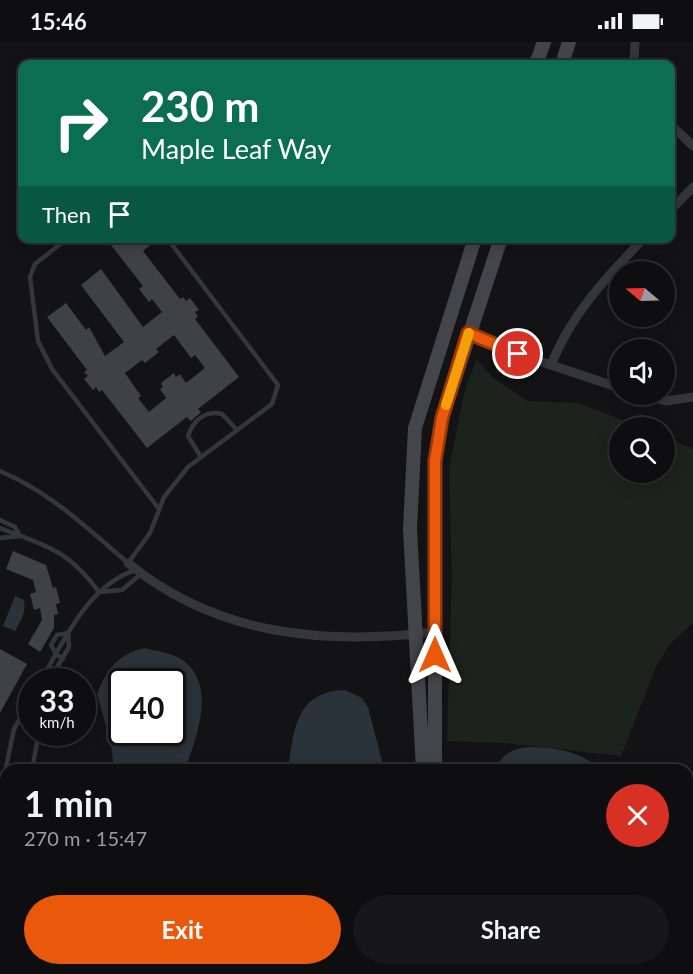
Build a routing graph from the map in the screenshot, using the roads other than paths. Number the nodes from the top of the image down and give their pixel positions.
1 (544, 42) edge
2 (569, 42) edge
3 (635, 42) edge
4 (537, 60) edge
5 (562, 60) edge
6 (634, 60) edge
7 (675, 129) edge
8 (693, 146) edge
9 (693, 187) edge
10 (675, 206) edge
11 (62, 243) edge
12 (171, 243) edge
13 (473, 243) edge
14 (499, 243) edge
15 (639, 243) edge
16 (468, 333) junction
17 (551, 365) junction
18 (609, 384) edge
19 (693, 397) edge
20 (675, 400) edge
21 (237, 430) junction
22 (201, 457) junction
23 (0, 471) edge
24 (159, 509) junction
25 (0, 520) edge
26 (0, 528) edge
27 (20, 536) junction
28 (0, 538) edge
29 (128, 563) junction
30 (139, 572) junction
31 (99, 592) junction
32 (435, 632) junction
33 (68, 633) junction
34 (416, 634) junction
35 (56, 654) junction
36 (63, 658) junction
37 (48, 668) edge
38 (57, 668) edge
39 (18, 722) edge
40 (36, 746) edge
41 (7, 764) edge
42 (33, 764) edge
43 (423, 764) edge
44 (435, 764) edge

1 - 4 street
2 - 5 street
3 - 6 street
7 - 8 street
9 - 10 street
11 - 24 lane
12 - 21 lane
13 - 34 street
14 - 16 street
15 - 17 street
16 - 17 street
16 - 32 street
17 - 18 street
19 - 20 street
21 - 22 lane
21 - 22 lane
22 - 24 lane
23 - 29 lane
24 - 29 lane
25 - 27 lane
26 - 27 lane
27 - 28 lane
27 - 31 lane
29 - 30 street
30 - 31 lane
30 - 31 lane
30 - 34 street
31 - 33 lane
32 - 34 street
32 - 44 street
33 - 35 lane
33 - 35 lane
33 - 36 lane
34 - 43 street
35 - 36 lane
35 - 37 lane
36 - 38 lane
39 - 41 lane
40 - 42 lane

